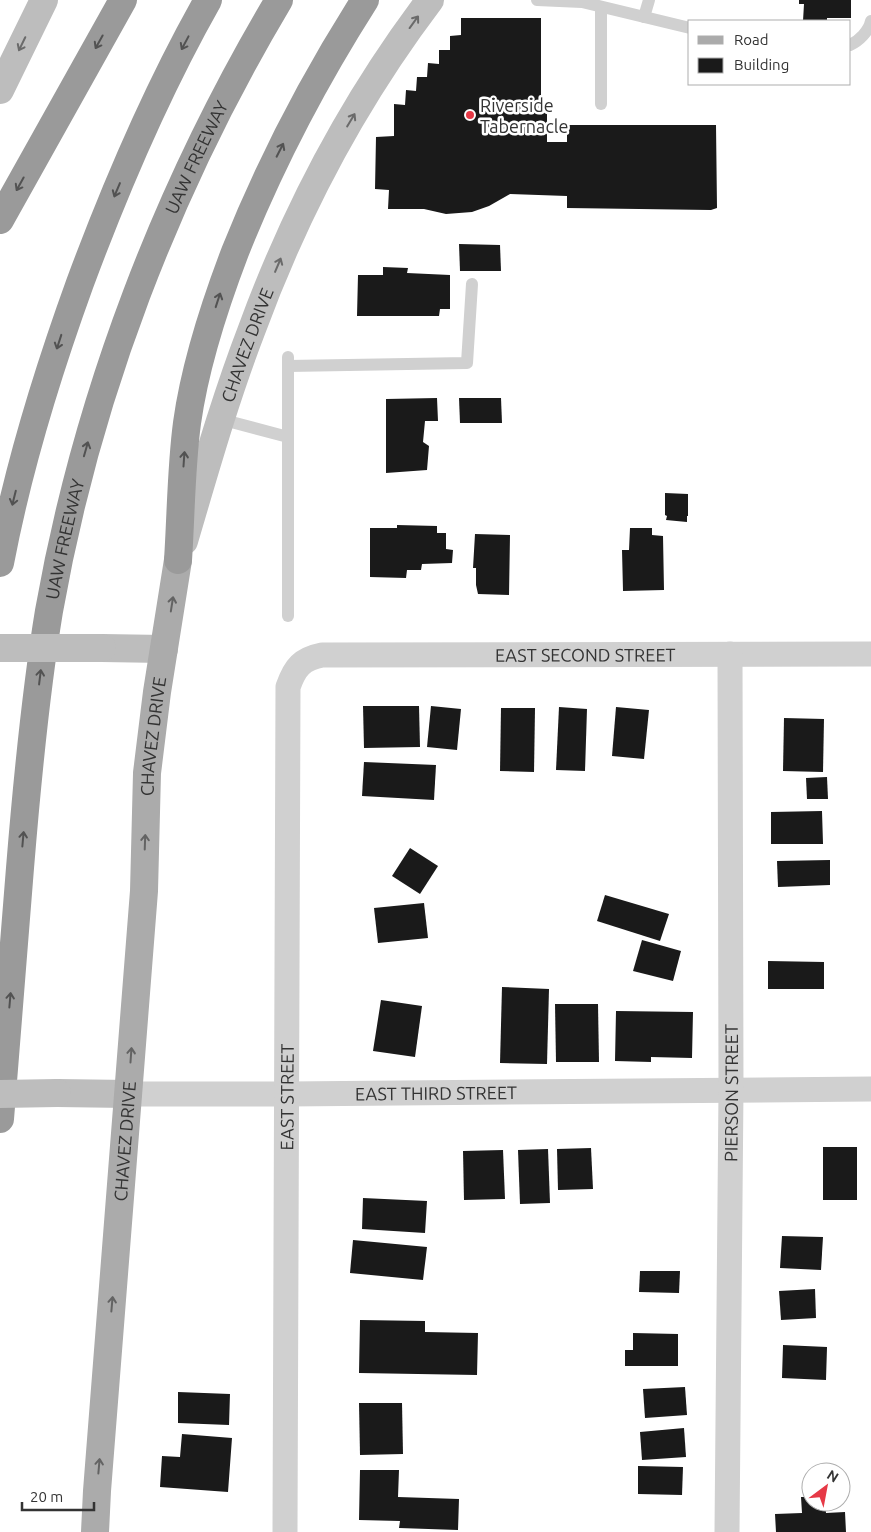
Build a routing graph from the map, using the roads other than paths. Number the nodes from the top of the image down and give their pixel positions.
1 (44, 0) edge
2 (123, 0) edge
3 (208, 0) edge
4 (279, 0) edge
5 (365, 0) edge
6 (430, 0) edge
7 (538, 0) edge
8 (649, 0) edge
9 (601, 7) junction
10 (644, 17) junction
11 (871, 22) edge
12 (688, 28) edge
13 (851, 44) edge
14 (0, 90) edge
15 (601, 104) dead end
16 (0, 220) edge
17 (472, 284) dead end
18 (220, 419) junction
19 (288, 437) junction
20 (178, 560) junction
21 (0, 563) edge
22 (288, 616) dead end
23 (0, 648) edge
24 (164, 649) junction
25 (730, 654) junction
26 (871, 654) edge
27 (300, 664) joint
28 (871, 1089) edge
29 (731, 1090) junction
30 (0, 1094) edge
31 (128, 1094) junction
32 (288, 1094) junction
33 (0, 1119) edge
34 (96, 1532) edge
35 (285, 1532) edge
36 (727, 1532) edge

1 -> 14 main road
2 -> 16 highway
3 -> 21 highway
33 -> 4 highway, UAW FREEWAY
20 -> 5 highway
18 -> 6 main road, CHAVEZ DRIVE
7 - 9 lane
8 - 10 lane
9 - 10 lane
9 - 15 lane
10 - 12 lane
11 - 13 lane
17 - 19 lane
18 - 19 lane
18 - 20 main road, CHAVEZ DRIVE
19 - 22 lane
24 -> 20 main road, CHAVEZ DRIVE
23 - 24 main road, bridge
31 -> 24 main road, CHAVEZ DRIVE
25 - 26 street, EAST SECOND STREET
25 - 27 street, EAST SECOND STREET
25 - 29 street, PIERSON STREET
27 - 32 street, EAST STREET
28 - 29 street, EAST THIRD STREET
29 - 32 street, EAST THIRD STREET
29 - 36 street, PIERSON STREET
30 - 31 main road, EAST THIRD STREET, bridge
31 - 32 street, EAST THIRD STREET
34 -> 31 main road, CHAVEZ DRIVE
32 - 35 street, EAST STREET

